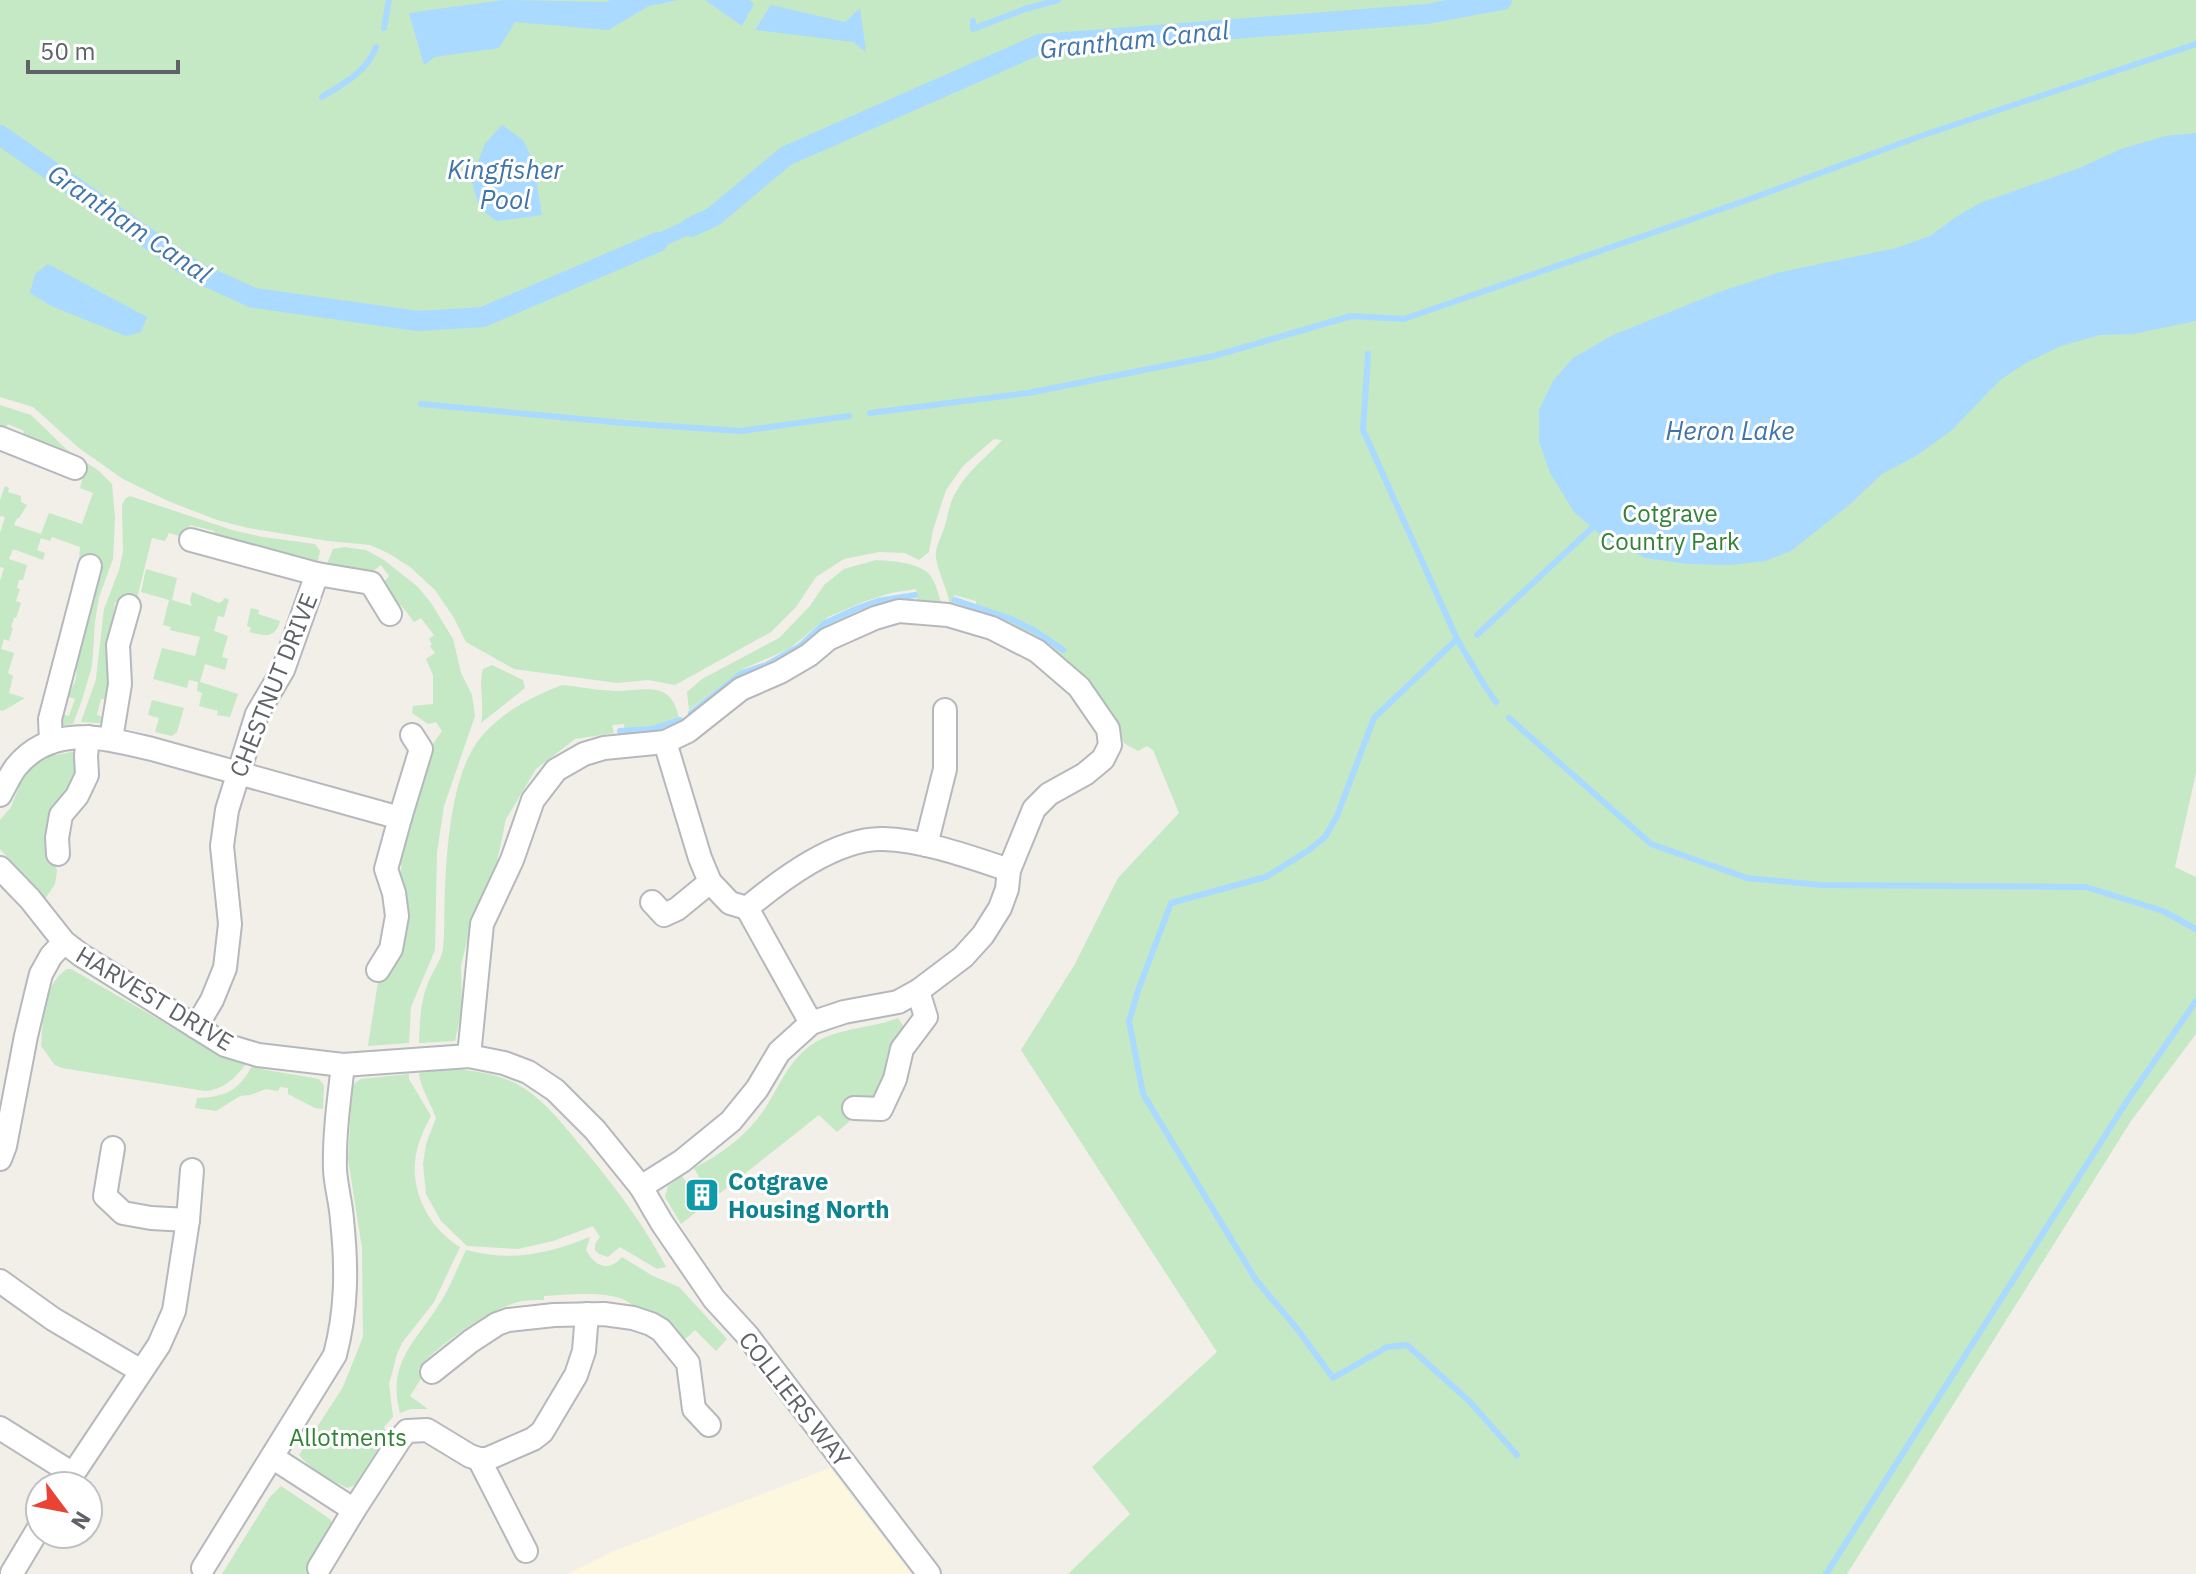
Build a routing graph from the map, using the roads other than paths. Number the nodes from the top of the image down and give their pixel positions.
1 (0, 438) edge
2 (75, 468) dead end
3 (191, 540) dead end
4 (90, 566) dead end
5 (317, 574) junction
6 (129, 606) dead end
7 (390, 614) dead end
8 (945, 710) dead end
9 (412, 735) dead end
10 (88, 737) junction
11 (111, 739) junction
12 (51, 742) junction
13 (665, 742) junction
14 (237, 774) junction
15 (0, 795) edge
16 (400, 818) junction
17 (926, 845) junction
18 (58, 854) dead end
19 (0, 868) edge
20 (1009, 870) junction
21 (710, 882) junction
22 (652, 902) dead end
23 (747, 908) junction
24 (64, 942) junction
25 (378, 970) dead end
26 (918, 991) junction
27 (811, 1023) junction
28 (196, 1027) junction
29 (469, 1056) junction
30 (343, 1065) junction
31 (854, 1108) dead end
32 (113, 1148) dead end
33 (0, 1159) edge
34 (192, 1170) dead end
35 (641, 1187) junction
36 (188, 1220) junction
37 (0, 1281) edge
38 (596, 1314) junction
39 (141, 1371) junction
40 (432, 1372) dead end
41 (709, 1425) dead end
42 (0, 1428) edge
43 (272, 1457) junction
44 (479, 1459) junction
45 (56, 1470) edge
46 (76, 1470) edge
47 (354, 1510) junction
48 (26, 1550) edge
49 (526, 1551) dead end
50 (203, 1568) dead end
51 (319, 1568) dead end
52 (0, 1569) edge
53 (12, 1574) edge
54 (929, 1574) edge

1 - 2 street
3 - 5 street, CHESTNUT DRIVE
4 - 12 street
5 - 7 street, CHESTNUT DRIVE
5 - 14 street, CHESTNUT DRIVE
6 - 11 street
8 - 17 street
9 - 16 street
10 - 11 street
10 - 12 street
10 - 18 street
11 - 14 street
12 - 15 street
13 - 20 street
13 - 21 street
13 - 29 street
14 - 16 street
14 - 28 street, CHESTNUT DRIVE
16 - 25 street
17 - 20 street
17 - 23 street
19 - 24 street, HARVEST DRIVE
20 - 26 street
21 - 22 street
21 - 23 street
23 - 27 street
24 - 28 street, HARVEST DRIVE
24 - 33 street
26 - 27 street
26 - 31 street
27 - 35 street
28 - 30 street, HARVEST DRIVE
29 - 30 street, HARVEST DRIVE
29 - 35 street, COLLIERS WAY
30 - 43 street
32 - 36 street
34 - 36 street
35 - 54 street, COLLIERS WAY
36 - 39 street
37 - 39 street
38 - 40 street
38 - 41 street
38 - 44 street
39 - 46 street
42 - 45 street
43 - 47 street
43 - 50 street
44 - 47 street
44 - 49 street
47 - 51 street
48 - 53 street
52 - 53 street

